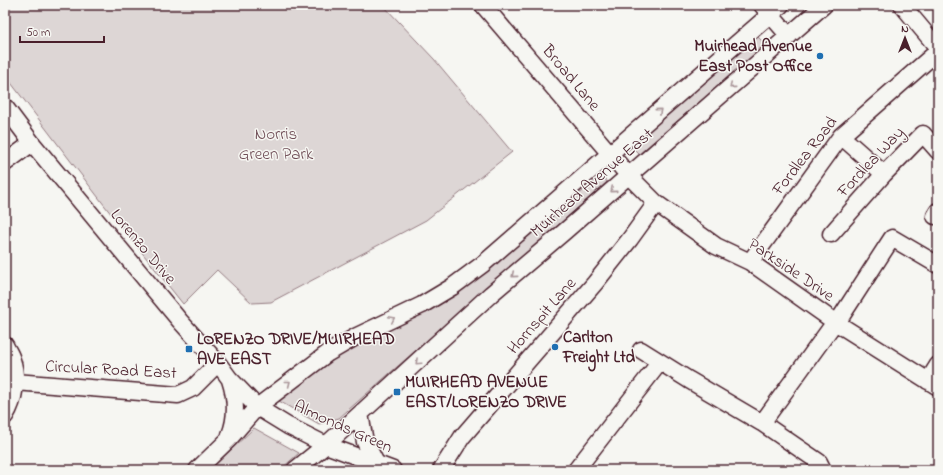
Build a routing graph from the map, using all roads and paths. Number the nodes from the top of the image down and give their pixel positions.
1 (483, 5) edge
2 (824, 5) edge
3 (902, 5) edge
4 (771, 8) edge
5 (789, 36) junction
6 (938, 48) edge
7 (938, 51) edge
8 (5, 107) edge
9 (841, 136) junction
10 (32, 142) junction
11 (938, 151) edge
12 (610, 153) junction
13 (5, 163) edge
14 (884, 174) junction
15 (629, 176) junction
16 (656, 203) junction
17 (831, 234) dead end
18 (750, 262) junction
19 (938, 265) edge
20 (836, 323) junction
21 (5, 345) edge
22 (642, 350) dead end
23 (660, 362) junction
24 (218, 363) junction
25 (938, 365) edge
26 (229, 378) junction
27 (15, 382) junction
28 (933, 384) edge
29 (257, 407) junction
30 (360, 414) junction
31 (5, 416) edge
32 (762, 423) junction
33 (229, 439) junction
34 (326, 445) junction
35 (377, 465) junction
36 (197, 470) edge
37 (295, 470) edge
38 (393, 470) edge
39 (441, 470) edge
40 (576, 470) edge
41 (823, 470) edge

1 - 12 street, Broad Lane
2 - 5 street, Muirhead Avenue East
3 - 6 street
4 - 5 street
12 -> 4 street, Muirhead Avenue East
5 -> 15 street, Muirhead Avenue East
7 - 9 street, Fordlea Road
8 - 10 street, Lorenzo Drive
9 - 14 street
9 - 18 street, Fordlea Road
10 - 13 street
10 - 24 street, Lorenzo Drive
11 - 14 street, Fordlea Way
12 - 15 street, Broad Lane
29 -> 12 street, Muirhead Avenue East
14 - 17 street, Fordlea Way
15 - 16 street, Parkside Drive
15 -> 30 street, Muirhead Avenue East
16 - 18 street, Parkside Drive
16 - 39 street, Hornspit Lane
18 - 20 street, Parkside Drive
19 - 20 street
20 - 28 street, Parkside Drive
20 - 32 street
21 - 27 street
22 - 23 street
23 - 32 street
23 - 40 street
24 - 26 street, Lorenzo Drive
24 - 27 street, Circular Road East
25 - 28 street
26 - 29 street, Lorenzo Drive
26 - 33 street
27 - 31 street
29 - 33 street, Muirhead Avenue East
29 - 34 street, Almonds Green
30 - 34 street, Muirhead Avenue East
30 - 35 street
32 - 41 street
33 - 36 street, Muirhead Avenue East
34 - 35 street, Almonds Green
34 - 37 street, Muirhead Avenue East
35 - 38 street, Almonds Green

